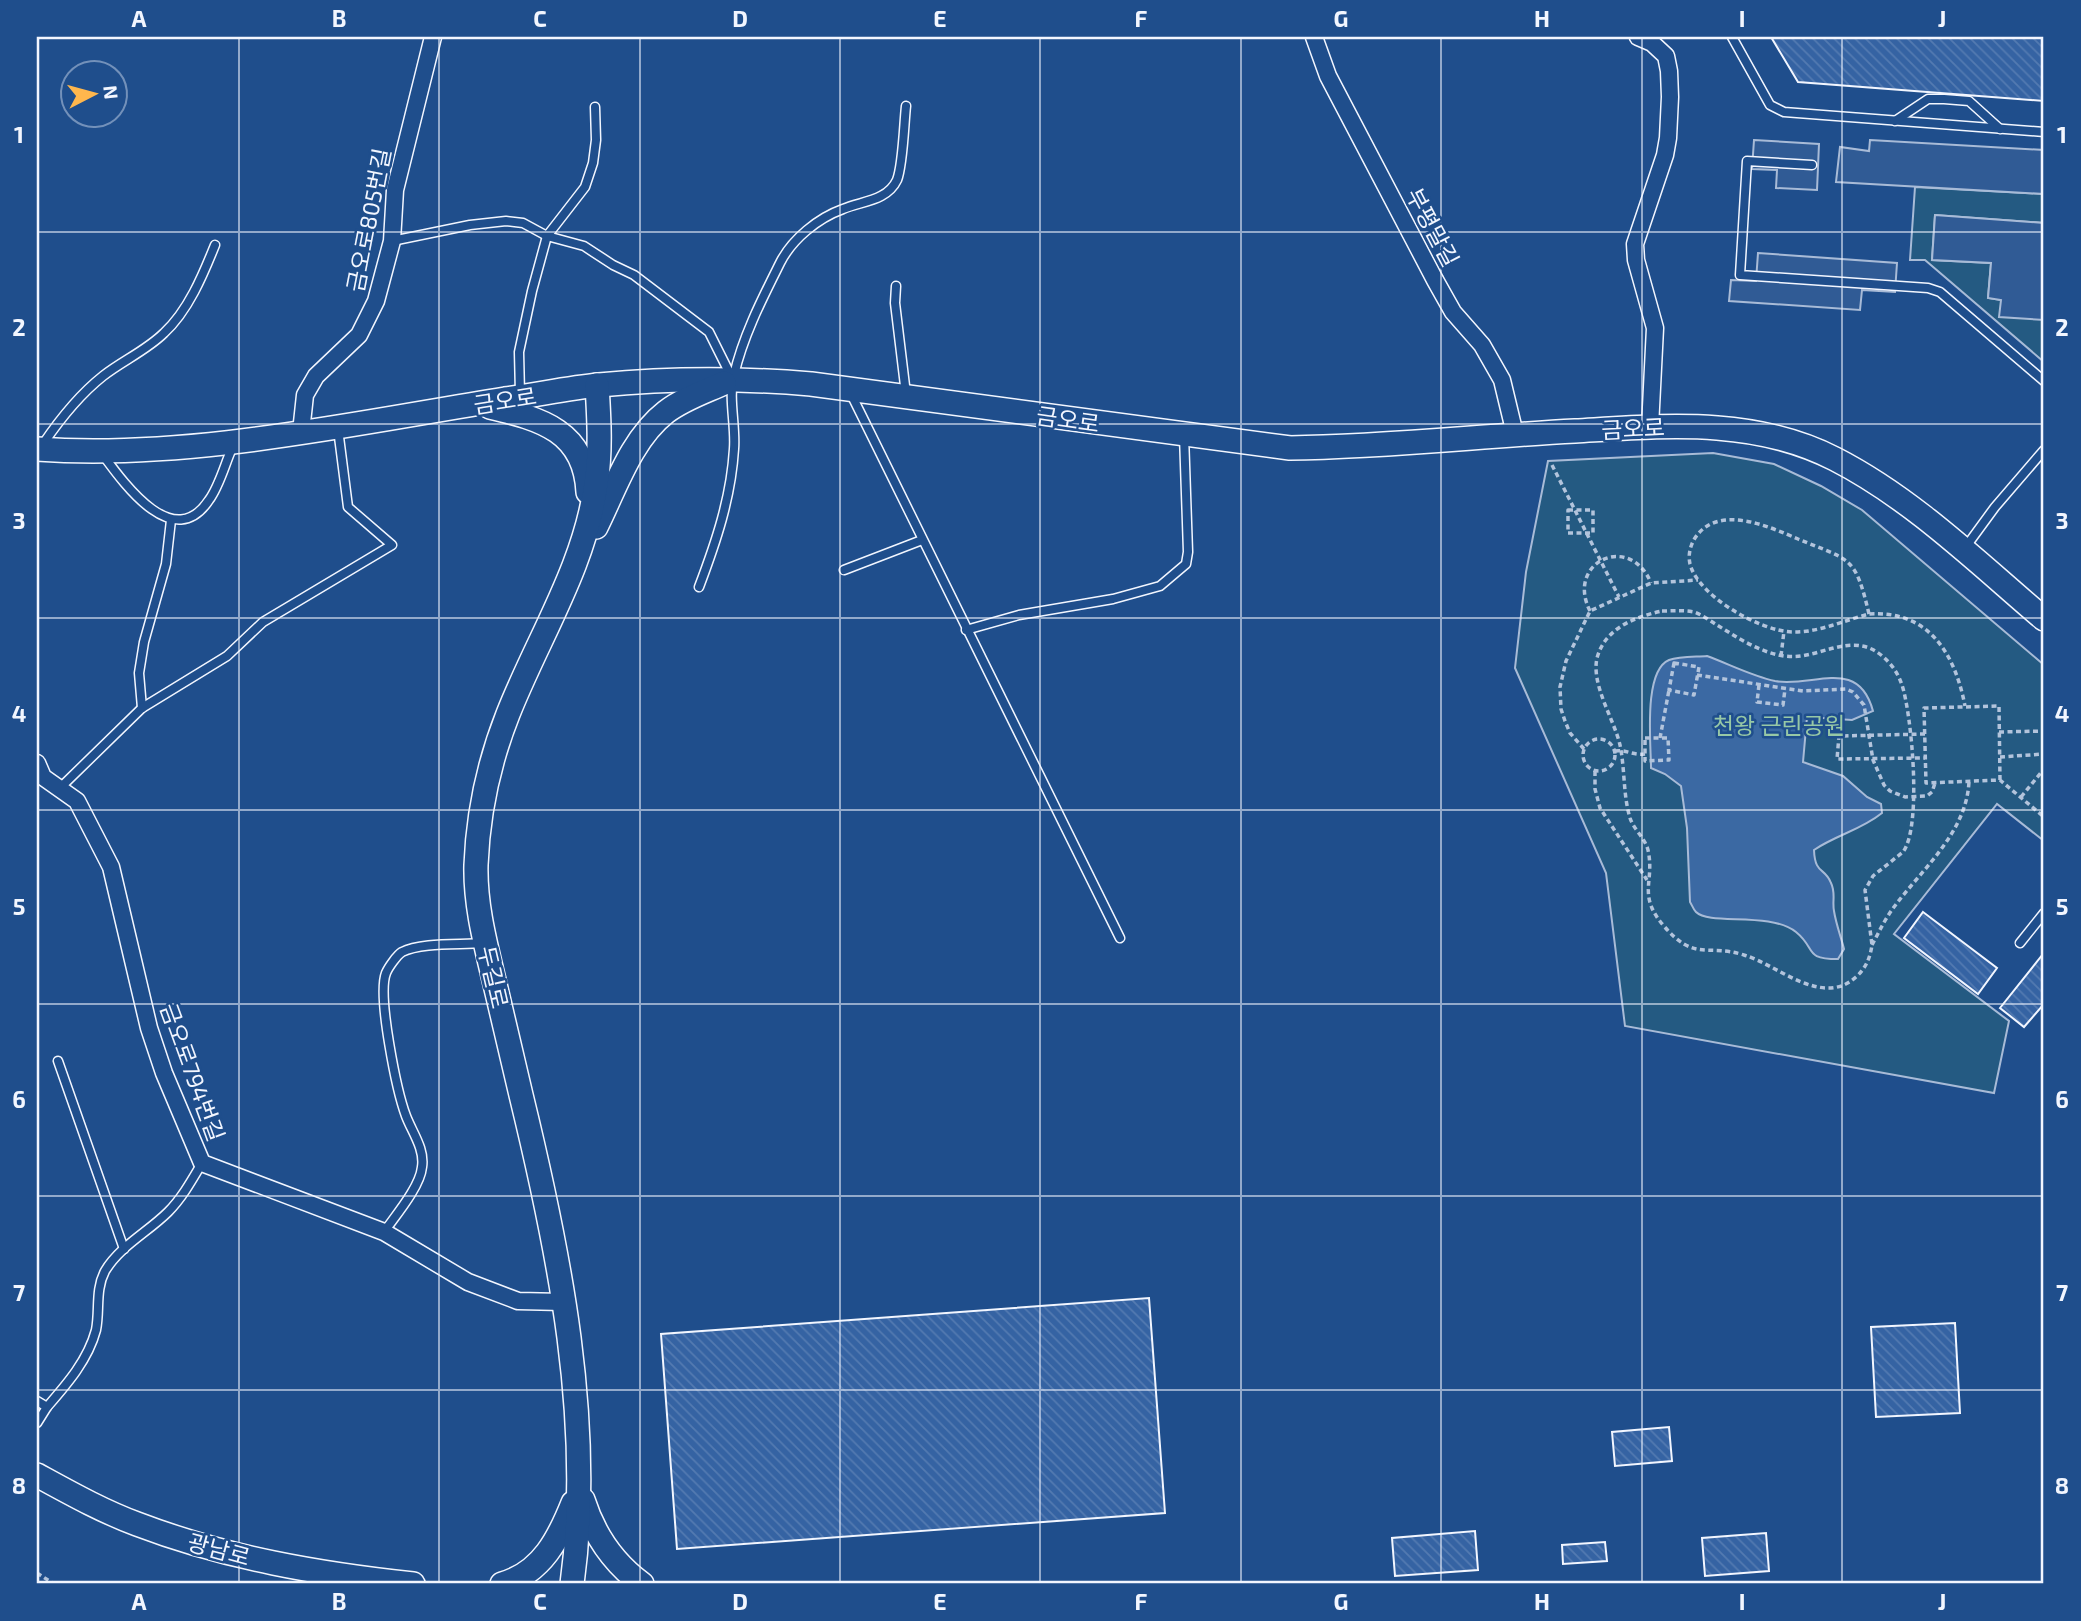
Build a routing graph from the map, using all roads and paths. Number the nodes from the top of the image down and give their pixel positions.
1 (433, 37) edge
2 (1314, 37) edge
3 (1638, 37) edge
4 (1732, 37) edge
5 (905, 106) dead end
6 (595, 107) dead end
7 (1895, 121) junction
8 (2000, 129) junction
9 (2044, 132) edge
10 (1812, 165) dead end
11 (547, 236) junction
12 (391, 241) junction
13 (215, 245) dead end
14 (896, 286) dead end
15 (733, 379) junction
16 (2044, 380) edge
17 (597, 385) junction
18 (849, 390) junction
19 (520, 397) junction
20 (906, 397) junction
21 (477, 404) junction
22 (337, 426) junction
23 (1650, 427) junction
24 (301, 432) junction
25 (1516, 434) junction
26 (1184, 435) junction
27 (235, 440) junction
28 (38, 450) edge
29 (99, 450) junction
30 (2044, 450) edge
31 (1552, 465) dead end
32 (1575, 510) junction
33 (589, 518) junction
34 (171, 520) junction
35 (1586, 533) junction
36 (922, 540) junction
37 (1963, 550) junction
38 (1601, 561) junction
39 (844, 570) dead end
40 (1698, 580) junction
41 (1651, 583) junction
42 (699, 587) dead end
43 (565, 589) junction
44 (1619, 597) junction
45 (1590, 611) junction
46 (1870, 614) junction
47 (2044, 619) edge
48 (966, 630) junction
49 (1784, 631) junction
50 (1781, 656) junction
51 (1697, 675) junction
52 (1759, 685) junction
53 (1785, 689) junction
54 (1669, 690) junction
55 (1965, 706) junction
56 (142, 708) junction
57 (2044, 731) edge
58 (1999, 732) junction
59 (1910, 734) junction
60 (1925, 734) junction
61 (1870, 735) junction
62 (1660, 738) junction
63 (1584, 749) junction
64 (1620, 750) junction
65 (1615, 751) junction
66 (1645, 754) junction
67 (2044, 754) edge
68 (2000, 757) junction
69 (1925, 758) junction
70 (1911, 759) junction
71 (1873, 760) junction
72 (37, 763) edge
73 (2044, 769) edge
74 (1595, 771) junction
75 (2000, 780) junction
76 (1969, 781) junction
77 (1935, 783) junction
78 (61, 787) junction
79 (1913, 797) junction
80 (2021, 797) junction
81 (2044, 817) edge
82 (1647, 881) junction
83 (2044, 913) edge
84 (1120, 938) dead end
85 (485, 943) junction
86 (2020, 943) dead end
87 (1872, 945) junction
88 (58, 1061) dead end
89 (202, 1163) junction
90 (384, 1233) junction
91 (124, 1249) junction
92 (563, 1302) junction
93 (37, 1401) edge
94 (47, 1407) junction
95 (37, 1423) edge
96 (37, 1475) edge
97 (579, 1487) junction
98 (37, 1573) edge
99 (54, 1584) edge
100 (413, 1584) edge
101 (502, 1584) edge
102 (572, 1584) edge
103 (642, 1584) edge

1 - 12 street, 금오로805번길
2 - 25 street, 부평말길
3 - 23 street
4 - 7 lane
5 - 15 lane
6 - 11 lane
7 - 8 lane
7 - 8 lane
8 - 9 lane
10 - 16 lane
11 - 12 lane
11 - 15 lane
11 - 19 lane
12 - 24 street, 금오로805번길
13 - 28 lane
14 - 20 lane
15 - 17 main road, 금오로
15 - 18 main road, 금오로
15 - 42 lane
15 - 43 main road
17 - 19 main road, 금오로
17 - 33 main road, 두길로
18 - 20 main road, 금오로
18 - 36 lane
19 - 21 main road, 금오로
20 - 26 main road, 금오로
21 - 22 main road, 금오로
21 - 33 main road
22 - 24 main road, 금오로
22 - 56 lane
23 - 25 main road, 금오로
23 - 37 main road, 금오로
24 - 27 main road, 금오로
25 - 26 main road, 금오로
26 - 48 lane
27 - 29 main road, 금오로
27 - 34 lane
28 - 29 main road, 금오로
29 - 34 lane
30 - 37 lane
31 - 32 path
32 - 35 path
32 - 35 path
32 - 35 path
33 - 43 main road, 두길로
34 - 56 lane
35 - 38 path
36 - 39 lane
36 - 48 lane
37 - 47 main road, 금오로
38 - 41 path
38 - 44 path
38 - 45 path
40 - 41 path
40 - 46 path
40 - 49 path
41 - 44 path
43 - 85 main road, 두길로
44 - 45 path
45 - 63 path
46 - 49 path
46 - 55 path
48 - 84 lane
49 - 50 path
50 - 59 path
50 - 64 path
51 - 52 path
51 - 54 path
51 - 54 path
52 - 53 path
52 - 53 path
53 - 61 path
54 - 62 path
55 - 58 path
55 - 60 path
56 - 78 lane
57 - 58 path
58 - 68 path
59 - 60 path
59 - 61 path
59 - 70 path
60 - 69 path
61 - 71 path
61 - 71 path
62 - 66 path
62 - 66 path
63 - 65 path
63 - 74 path
64 - 65 path
64 - 66 path
64 - 82 path
65 - 74 path
67 - 68 path
68 - 75 path
69 - 70 path
69 - 77 path
70 - 71 path
70 - 79 path
71 - 79 path
72 - 78 street, 금오로794번길
73 - 80 path
74 - 82 path
75 - 76 path
75 - 80 path
76 - 77 path
76 - 87 path
77 - 79 path
78 - 89 street, 금오로794번길
79 - 87 path
80 - 81 path
82 - 87 path
83 - 86 lane
85 - 90 lane
85 - 92 main road, 두길로
88 - 91 lane
89 - 90 street, 금오로794번길
89 - 91 lane
90 - 92 street, 금오로794번길
91 - 94 lane
92 - 97 main road, 두길로
93 - 94 lane
94 - 95 lane
96 - 100 main road, 광남로
97 - 101 main road
97 - 102 main road, 두길로
97 - 103 main road
98 - 99 path

